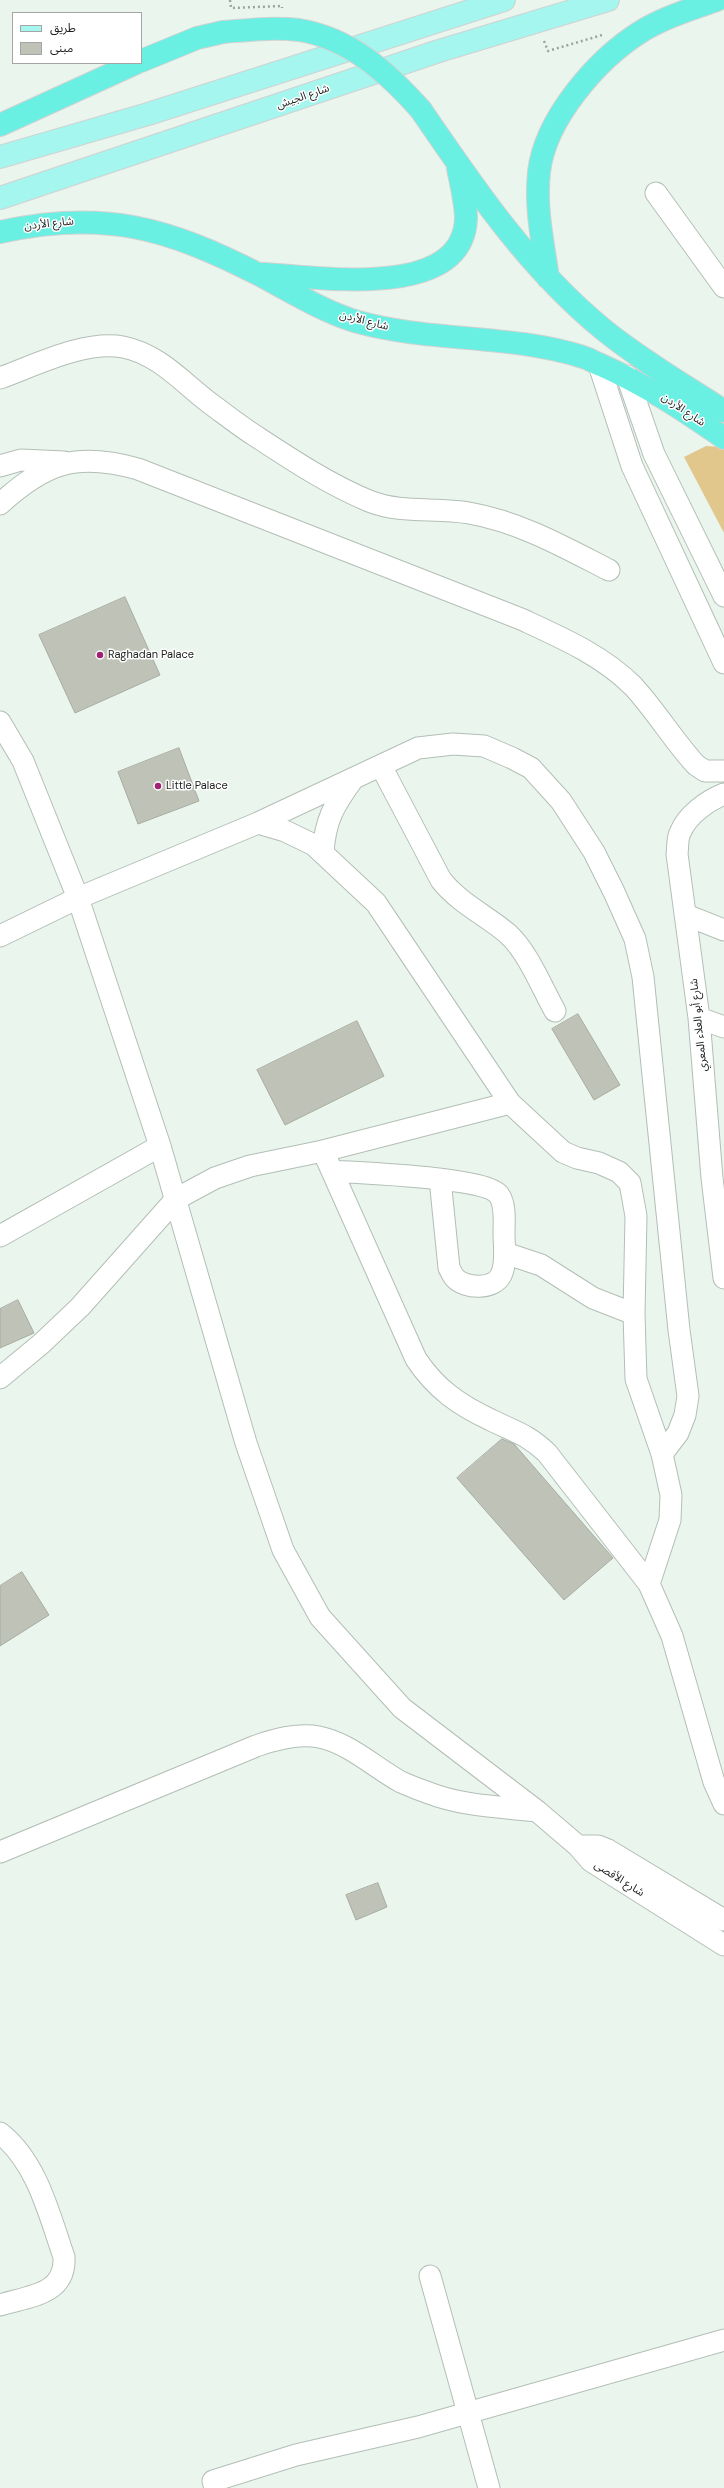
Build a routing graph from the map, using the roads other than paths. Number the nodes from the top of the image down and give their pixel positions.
1 (504, 0) edge
2 (608, 0) edge
3 (718, 0) edge
4 (487, 4) edge
5 (142, 61) edge
6 (134, 64) edge
7 (0, 125) edge
8 (0, 157) edge
9 (457, 162) junction
10 (656, 192) dead end
11 (0, 198) edge
12 (0, 232) edge
13 (256, 273) junction
14 (548, 278) junction
15 (724, 286) edge
16 (600, 365) junction
17 (628, 376) junction
18 (0, 378) edge
19 (724, 411) edge
20 (724, 438) edge
21 (650, 441) junction
22 (627, 450) junction
23 (66, 463) junction
24 (0, 466) edge
25 (0, 504) edge
26 (609, 570) dead end
27 (724, 596) edge
28 (724, 663) edge
29 (0, 723) edge
30 (381, 766) junction
31 (724, 771) edge
32 (353, 779) junction
33 (724, 794) edge
34 (258, 823) junction
35 (323, 852) junction
36 (78, 898) junction
37 (686, 915) junction
38 (724, 930) edge
39 (0, 936) edge
40 (555, 1011) dead end
41 (699, 1018) junction
42 (724, 1027) edge
43 (510, 1103) junction
44 (160, 1146) junction
45 (323, 1151) junction
46 (332, 1170) junction
47 (440, 1179) junction
48 (176, 1199) junction
49 (0, 1236) edge
50 (505, 1253) junction
51 (724, 1278) edge
52 (634, 1314) junction
53 (0, 1378) edge
54 (662, 1454) junction
55 (649, 1584) junction
56 (724, 1804) edge
57 (537, 1811) junction
58 (578, 1846) junction
59 (0, 1852) edge
60 (724, 1920) edge
61 (724, 1945) edge
62 (0, 2133) edge
63 (430, 2276) dead end
64 (0, 2306) edge
65 (724, 2340) edge
66 (467, 2411) junction
67 (215, 2488) edge
68 (489, 2488) edge

1 - 4 main road
2 - 11 main road, شارع الجيش
3 - 14 highway
4 - 8 main road
5 - 9 highway, شارع الأردن, bridge
6 - 7 highway
9 - 13 highway
9 - 14 highway, شارع الأردن
10 - 15 street
12 - 13 highway, شارع الأردن
13 - 16 highway, شارع الأردن
14 - 19 highway, شارع الأردن
16 - 17 highway, شارع الأردن
16 - 22 street
17 - 20 highway, شارع الأردن
17 - 21 street
18 - 26 street
21 - 22 street
21 - 27 street
22 - 28 street
23 - 24 street
23 - 25 street
23 - 31 street
29 - 36 street
30 - 32 street
30 - 40 street
30 - 54 street
32 - 34 street
32 - 35 street
33 - 37 street, شارع أبو العلاء المعري
34 - 35 street
34 - 36 street
35 - 43 street
36 - 39 street
36 - 44 street
37 - 38 street
37 - 41 street, شارع أبو العلاء المعري
41 - 42 street
41 - 51 street, شارع أبو العلاء المعري
43 - 45 street
43 - 52 street
44 - 48 street
44 - 49 street
45 - 46 street
45 - 48 street
46 - 47 street
46 - 55 street
47 - 50 street
47 - 50 street
48 - 53 street
48 - 57 street
50 - 52 street
52 - 54 street
54 - 55 street
55 - 56 street
57 - 58 street
57 - 59 street
58 - 60 street, شارع الأقصى
58 - 61 street, شارع الأقصى
62 - 64 street
63 - 66 street
65 - 66 street
66 - 67 street
66 - 68 street

